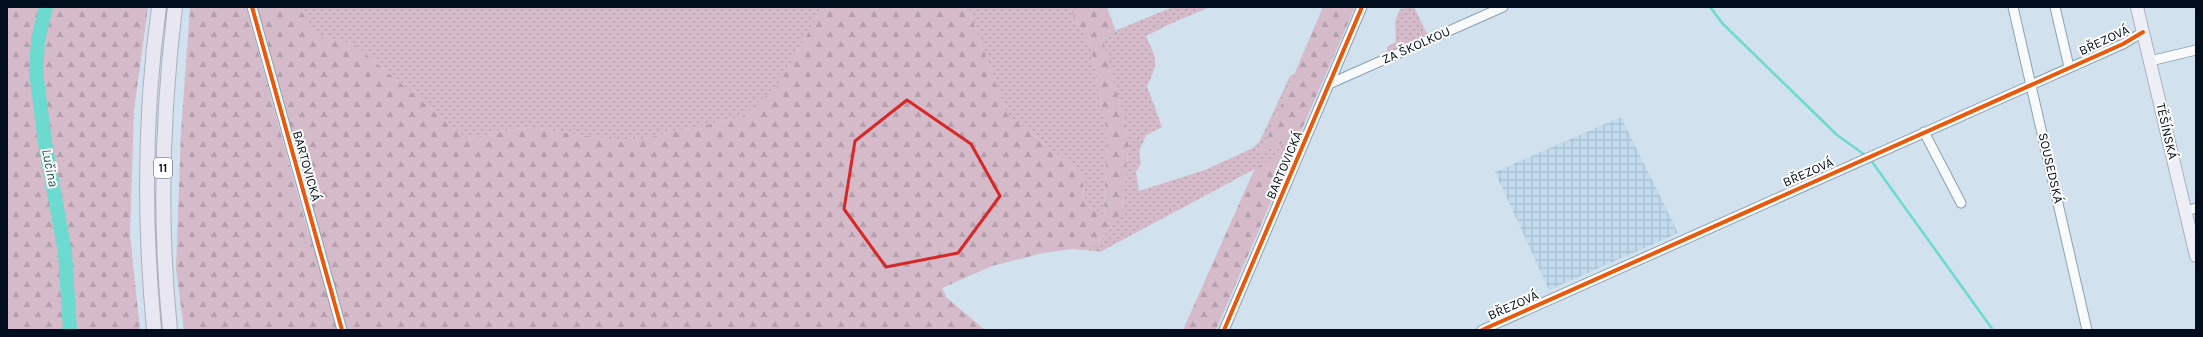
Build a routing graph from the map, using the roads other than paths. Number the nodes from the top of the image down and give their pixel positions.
1 (159, 7) edge
2 (175, 7) edge
3 (252, 7) edge
4 (1362, 7) edge
5 (1503, 7) edge
6 (2013, 7) edge
7 (2055, 7) edge
8 (2137, 7) edge
9 (2144, 37) junction
10 (2196, 50) edge
11 (2150, 61) junction
12 (2069, 67) junction
13 (1329, 84) junction
14 (2032, 84) junction
15 (1924, 132) junction
16 (1961, 203) dead end
17 (2191, 209) edge
18 (2196, 256) edge
19 (154, 330) edge
20 (170, 330) edge
21 (342, 330) edge
22 (1224, 330) edge
23 (1482, 330) edge
24 (2088, 330) edge

1 - 19 highway, 11
2 - 20 highway, 11
3 - 21 street, BARTOVICKÁ
4 - 13 street, BARTOVICKÁ
5 - 13 street, ZA ŠKOLKOU
6 - 14 street, SOUSEDSKÁ
7 - 12 street
8 - 9 main road, TĚŠÍNSKÁ
9 - 11 main road, TĚŠÍNSKÁ
9 - 12 street, BŘEZOVÁ
10 - 11 street
11 - 17 main road, TĚŠÍNSKÁ
12 - 14 street, BŘEZOVÁ
13 - 22 street, BARTOVICKÁ
14 - 15 street, BŘEZOVÁ
14 - 24 street, SOUSEDSKÁ
15 - 16 street
15 - 23 street, BŘEZOVÁ
17 - 18 main road, TĚŠÍNSKÁ

